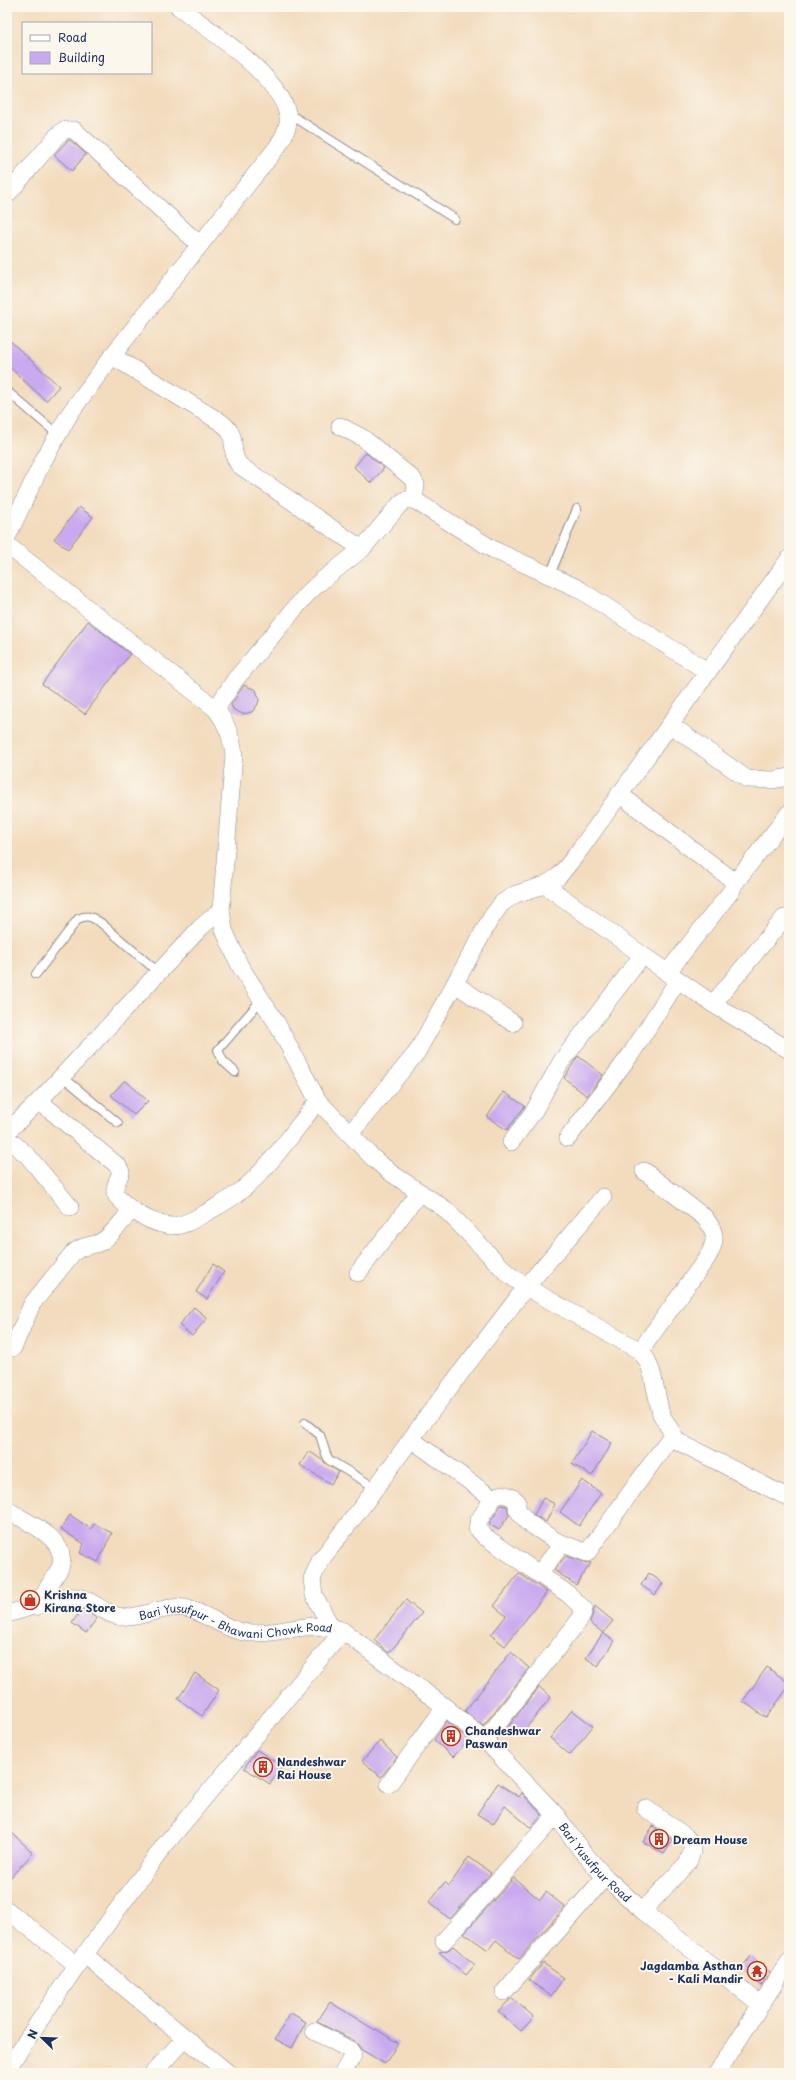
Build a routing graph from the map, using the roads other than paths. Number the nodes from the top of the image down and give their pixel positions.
1 (179, 7) edge
2 (288, 113) junction
3 (7, 194) edge
4 (455, 220) dead end
5 (200, 245) junction
6 (112, 356) junction
7 (7, 391) edge
8 (340, 426) dead end
9 (57, 434) junction
10 (414, 500) junction
11 (577, 509) dead end
12 (7, 537) edge
13 (7, 545) edge
14 (362, 549) junction
15 (789, 559) edge
16 (550, 575) junction
17 (708, 672) junction
18 (216, 709) junction
19 (671, 725) junction
20 (789, 777) edge
21 (619, 794) junction
22 (789, 813) edge
23 (734, 884) junction
24 (545, 885) junction
25 (221, 910) junction
26 (784, 918) dead end
27 (642, 956) junction
28 (158, 972) junction
29 (36, 974) dead end
30 (673, 976) junction
31 (455, 984) junction
32 (262, 999) junction
33 (713, 1004) junction
34 (513, 1023) dead end
35 (789, 1050) edge
36 (235, 1072) dead end
37 (62, 1076) junction
38 (39, 1101) junction
39 (318, 1101) junction
40 (118, 1123) dead end
41 (7, 1132) edge
42 (350, 1134) junction
43 (7, 1138) edge
44 (568, 1138) dead end
45 (511, 1142) dead end
46 (644, 1171) dead end
47 (420, 1192) junction
48 (603, 1197) dead end
49 (70, 1207) dead end
50 (132, 1210) junction
51 (358, 1273) dead end
52 (526, 1287) junction
53 (13, 1348) dead end
54 (640, 1351) junction
55 (305, 1423) dead end
56 (672, 1435) junction
57 (411, 1439) junction
58 (376, 1488) junction
59 (494, 1497) junction
60 (789, 1498) edge
61 (7, 1510) edge
62 (562, 1544) junction
63 (539, 1574) junction
64 (36, 1607) junction
65 (7, 1614) edge
66 (337, 1629) junction
67 (445, 1707) junction
68 (485, 1740) junction
69 (389, 1784) dead end
70 (645, 1808) dead end
71 (556, 1815) junction
72 (604, 1877) junction
73 (7, 1910) edge
74 (643, 1911) junction
75 (444, 1941) dead end
76 (81, 1960) junction
77 (789, 1961) edge
78 (504, 1992) dead end
79 (760, 2004) junction
80 (314, 2030) dead end
81 (185, 2038) junction
82 (12, 2051) edge
83 (7, 2069) edge
84 (153, 2073) edge
85 (228, 2073) edge
86 (343, 2073) edge
87 (716, 2073) edge

1 - 2 street
2 - 4 lane
2 - 5 street
3 - 5 street
5 - 6 street
6 - 9 street
6 - 14 street
7 - 9 lane
8 - 10 street
9 - 12 street
10 - 14 street
10 - 16 street
11 - 16 lane
13 - 18 street
14 - 18 street
15 - 17 street
16 - 17 street
17 - 19 street
18 - 25 street
19 - 20 street
19 - 21 street
21 - 23 street
21 - 24 street
22 - 23 street
23 - 30 street
24 - 27 street
24 - 31 street
25 - 28 street
25 - 32 street
26 - 33 street
27 - 30 street
27 - 45 street
28 - 29 lane
28 - 37 street
30 - 33 street
30 - 44 street
31 - 34 street
31 - 42 street
32 - 36 lane
32 - 39 street
33 - 35 street
37 - 38 street
37 - 40 lane
38 - 41 street
38 - 50 street
39 - 42 street
39 - 50 street
42 - 47 street
43 - 49 street
46 - 54 street
47 - 51 street
47 - 52 street
48 - 52 street
50 - 53 street
52 - 54 street
52 - 57 street
54 - 56 street
55 - 58 lane
56 - 60 street
56 - 62 street
57 - 58 street
57 - 59 street
58 - 66 street
59 - 62 street
59 - 63 street
61 - 64 street
62 - 63 street
63 - 68 street
64 - 65 street, Bari Yusufpur - Bhawani Chowk Road
64 - 66 street, Bari Yusufpur - Bhawani Chowk Road
66 - 67 street, Bari Yusufpur - Bhawani Chowk Road
66 - 76 street
67 - 68 street, Bari Yusufpur Road
67 - 69 street
68 - 71 street, Bari Yusufpur Road
70 - 74 street
71 - 72 street, Bari Yusufpur Road
71 - 75 street
72 - 74 street, Bari Yusufpur Road
72 - 78 street
73 - 76 street
74 - 79 street, Bari Yusufpur Road
76 - 81 street
76 - 82 street
77 - 79 street
79 - 87 street
80 - 86 street
81 - 84 street
81 - 85 street
82 - 83 street

